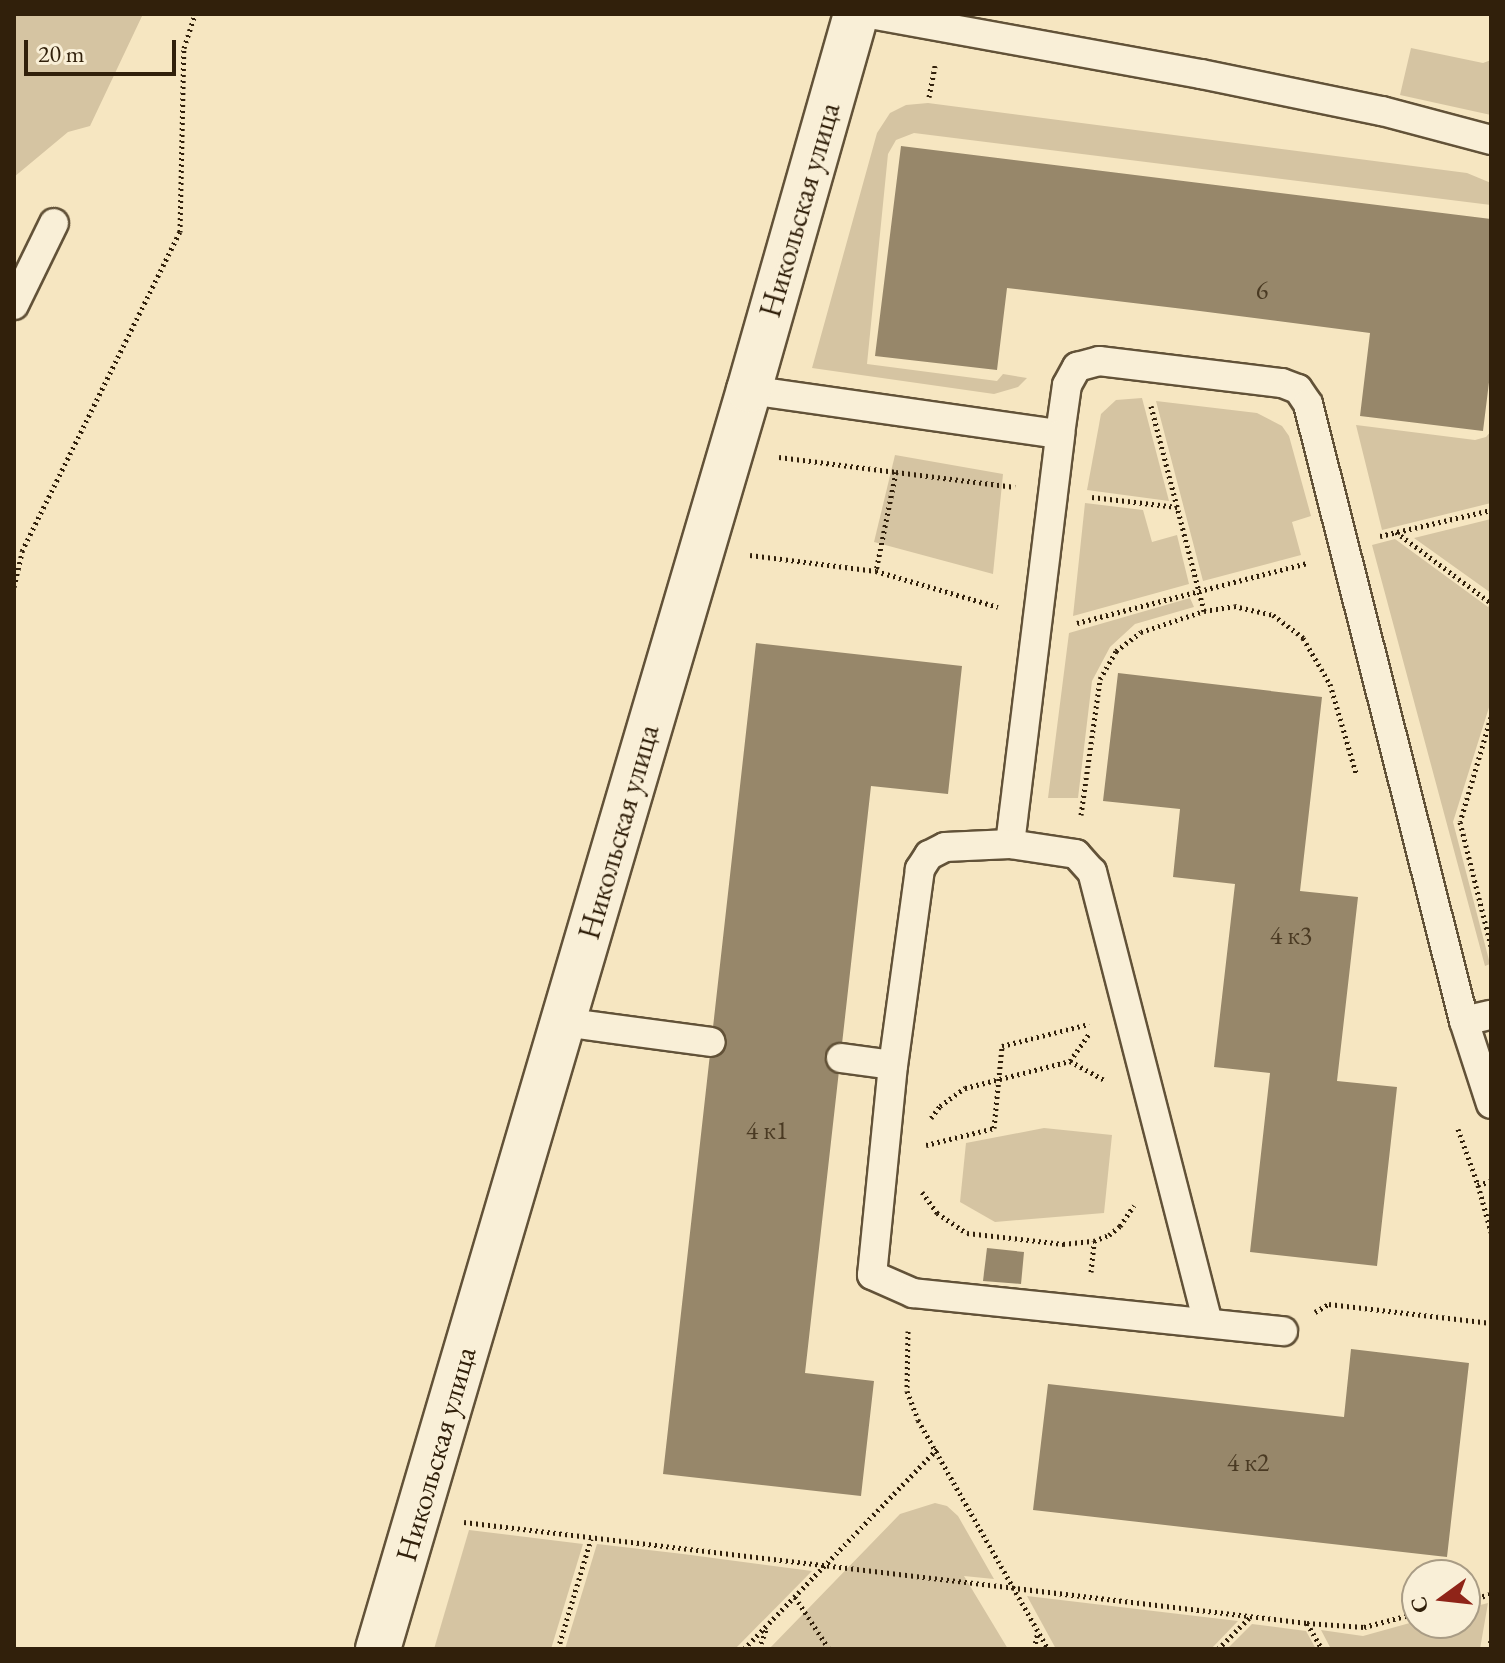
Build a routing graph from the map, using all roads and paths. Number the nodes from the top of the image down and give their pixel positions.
1 (195, 14) edge
2 (856, 14) edge
3 (870, 14) edge
4 (1491, 140) edge
5 (54, 223) dead end
6 (14, 305) edge
7 (1141, 366) junction
8 (749, 390) junction
9 (1060, 434) junction
10 (775, 457) dead end
11 (1491, 510) edge
12 (1396, 532) junction
13 (1346, 550) junction
14 (876, 571) dead end
15 (14, 587) edge
16 (1491, 603) edge
17 (1204, 611) junction
18 (1491, 717) edge
19 (1357, 776) dead end
20 (1010, 844) junction
21 (1076, 854) junction
22 (1491, 946) edge
23 (1478, 1018) edge
24 (563, 1022) junction
25 (711, 1042) dead end
26 (841, 1058) dead end
27 (1070, 1061) junction
28 (893, 1065) junction
29 (1111, 1072) dead end
30 (998, 1080) junction
31 (1491, 1104) edge
32 (1454, 1114) dead end
33 (927, 1129) dead end
34 (926, 1137) dead end
35 (885, 1142) junction
36 (925, 1146) junction
37 (924, 1161) dead end
38 (923, 1176) dead end
39 (1491, 1181) edge
40 (1478, 1185) junction
41 (921, 1192) junction
42 (1135, 1203) dead end
43 (920, 1206) dead end
44 (1491, 1232) edge
45 (913, 1293) junction
46 (1208, 1323) junction
47 (1491, 1323) edge
48 (1283, 1331) joint
49 (937, 1449) junction
50 (463, 1522) dead end
51 (591, 1539) junction
52 (825, 1566) junction
53 (1015, 1590) junction
54 (795, 1597) junction
55 (1251, 1616) junction
56 (1401, 1617) edge
57 (1307, 1623) junction
58 (768, 1624) junction
59 (1038, 1632) junction
60 (1491, 1637) edge
61 (378, 1649) edge
62 (558, 1649) edge
63 (744, 1649) edge
64 (759, 1649) edge
65 (829, 1649) edge
66 (1034, 1649) edge
67 (1048, 1649) edge
68 (1218, 1649) edge
69 (1322, 1649) edge
70 (1490, 1649) edge

1 - 15 path
2 - 8 street, Никольская улица
3 - 4 lane
5 - 6 lane
7 - 9 lane
7 - 13 lane
7 - 17 path
8 - 9 lane
8 - 24 street, Никольская улица
9 - 20 lane
10 - 14 path
11 - 12 path
12 - 13 path
12 - 16 path
13 - 23 lane
17 - 19 path
17 - 21 path
18 - 22 path
20 - 21 lane
20 - 28 lane
21 - 46 lane
23 - 31 lane
24 - 25 lane
24 - 61 street, Никольская улица
26 - 28 lane
27 - 29 path
27 - 30 path
27 - 30 path
28 - 35 lane
30 - 33 path
30 - 36 path
32 - 40 path
34 - 36 path
35 - 36 path
35 - 45 lane
36 - 37 path
38 - 41 path
39 - 40 path
40 - 44 path
41 - 42 path
41 - 43 path
45 - 46 lane
45 - 49 path
46 - 48 lane
47 - 48 path
49 - 52 path
49 - 53 path
50 - 51 path
51 - 52 path
51 - 62 path
52 - 53 path
52 - 54 path
53 - 55 path
53 - 59 path
54 - 58 path
54 - 65 path
55 - 57 path
55 - 68 path
56 - 57 path
57 - 69 path
58 - 63 path
58 - 64 path
59 - 66 path
59 - 67 path
60 - 70 path

